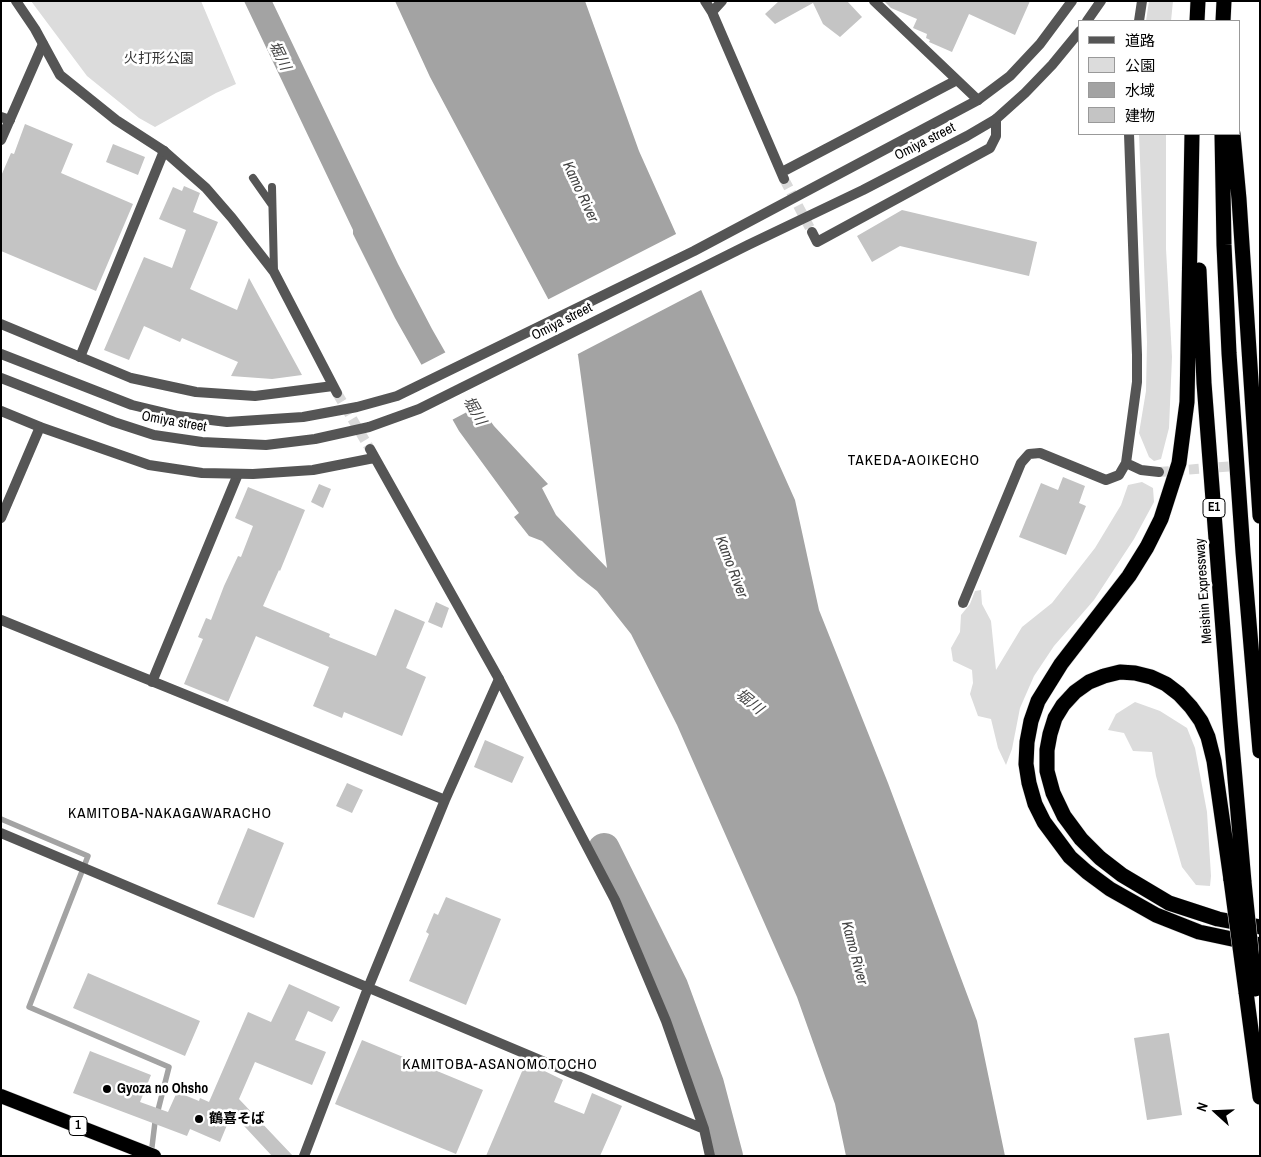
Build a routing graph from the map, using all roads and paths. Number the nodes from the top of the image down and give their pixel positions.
1 (16, 1) edge
2 (705, 1) edge
3 (722, 1) edge
4 (874, 1) edge
5 (1072, 1) edge
6 (1100, 1) edge
7 (1142, 1) edge
8 (1198, 1) edge
9 (1224, 1) edge
10 (712, 12) junction
11 (1088, 20) edge
12 (1139, 20) edge
13 (1197, 20) edge
14 (1223, 20) edge
15 (1078, 33) edge
16 (43, 44) junction
17 (957, 80) junction
18 (978, 100) junction
19 (5, 119) edge
20 (996, 119) junction
21 (1129, 135) edge
22 (1193, 135) edge
23 (1193, 135) edge
24 (1222, 135) edge
25 (1233, 135) edge
26 (1, 140) edge
27 (164, 151) junction
28 (253, 178) dead end
29 (272, 187) dead end
30 (273, 206) junction
31 (812, 232) dead end
32 (274, 272) junction
33 (1, 324) edge
34 (1, 354) edge
35 (80, 357) junction
36 (1, 378) edge
37 (1, 411) edge
38 (40, 427) junction
39 (1126, 463) junction
40 (1159, 472) tunnel mouth
41 (238, 474) junction
42 (1260, 516) edge
43 (1, 518) edge
44 (963, 602) dead end
45 (1, 620) edge
46 (499, 679) junction
47 (152, 682) junction
48 (1260, 751) edge
49 (445, 800) junction
50 (1, 833) edge
51 (1238, 881) junction
52 (1260, 928) edge
53 (1260, 945) edge
54 (368, 988) junction
55 (1251, 992) junction
56 (1260, 1044) edge
57 (1, 1096) edge
58 (1260, 1097) edge
59 (704, 1129) junction
60 (154, 1156) edge
61 (304, 1156) edge
62 (710, 1156) edge

1 - 16 street
2 - 10 street
3 - 10 street
4 - 17 street
5 - 18 street, Omiya street
6 - 11 street
7 - 12 street
8 - 13 highway
9 - 14 highway
10 - 17 street
15 - 20 street, Omiya street
16 - 19 street
16 - 27 street
17 - 18 street
18 - 34 street, Omiya street
19 - 26 street
20 - 31 street
20 - 36 street, Omiya street
21 - 39 street
22 - 51 highway, Meishin Expressway / E1
23 - 53 highway
24 - 48 highway, E1
25 - 42 highway
27 - 32 street
27 - 35 street
28 - 30 lane
29 - 30 lane
30 - 32 lane
32 - 35 street
33 - 35 street
37 - 38 street
38 - 41 street
38 - 43 street
39 - 40 street
39 - 44 street
41 - 46 street
41 - 47 street
45 - 47 street
46 - 49 street
46 - 59 street
47 - 49 street
49 - 54 street
50 - 54 street
51 - 52 highway
51 - 55 highway, bridge
54 - 59 street
54 - 61 street
55 - 56 highway
55 - 58 highway
57 - 60 highway, 1
59 - 62 street

